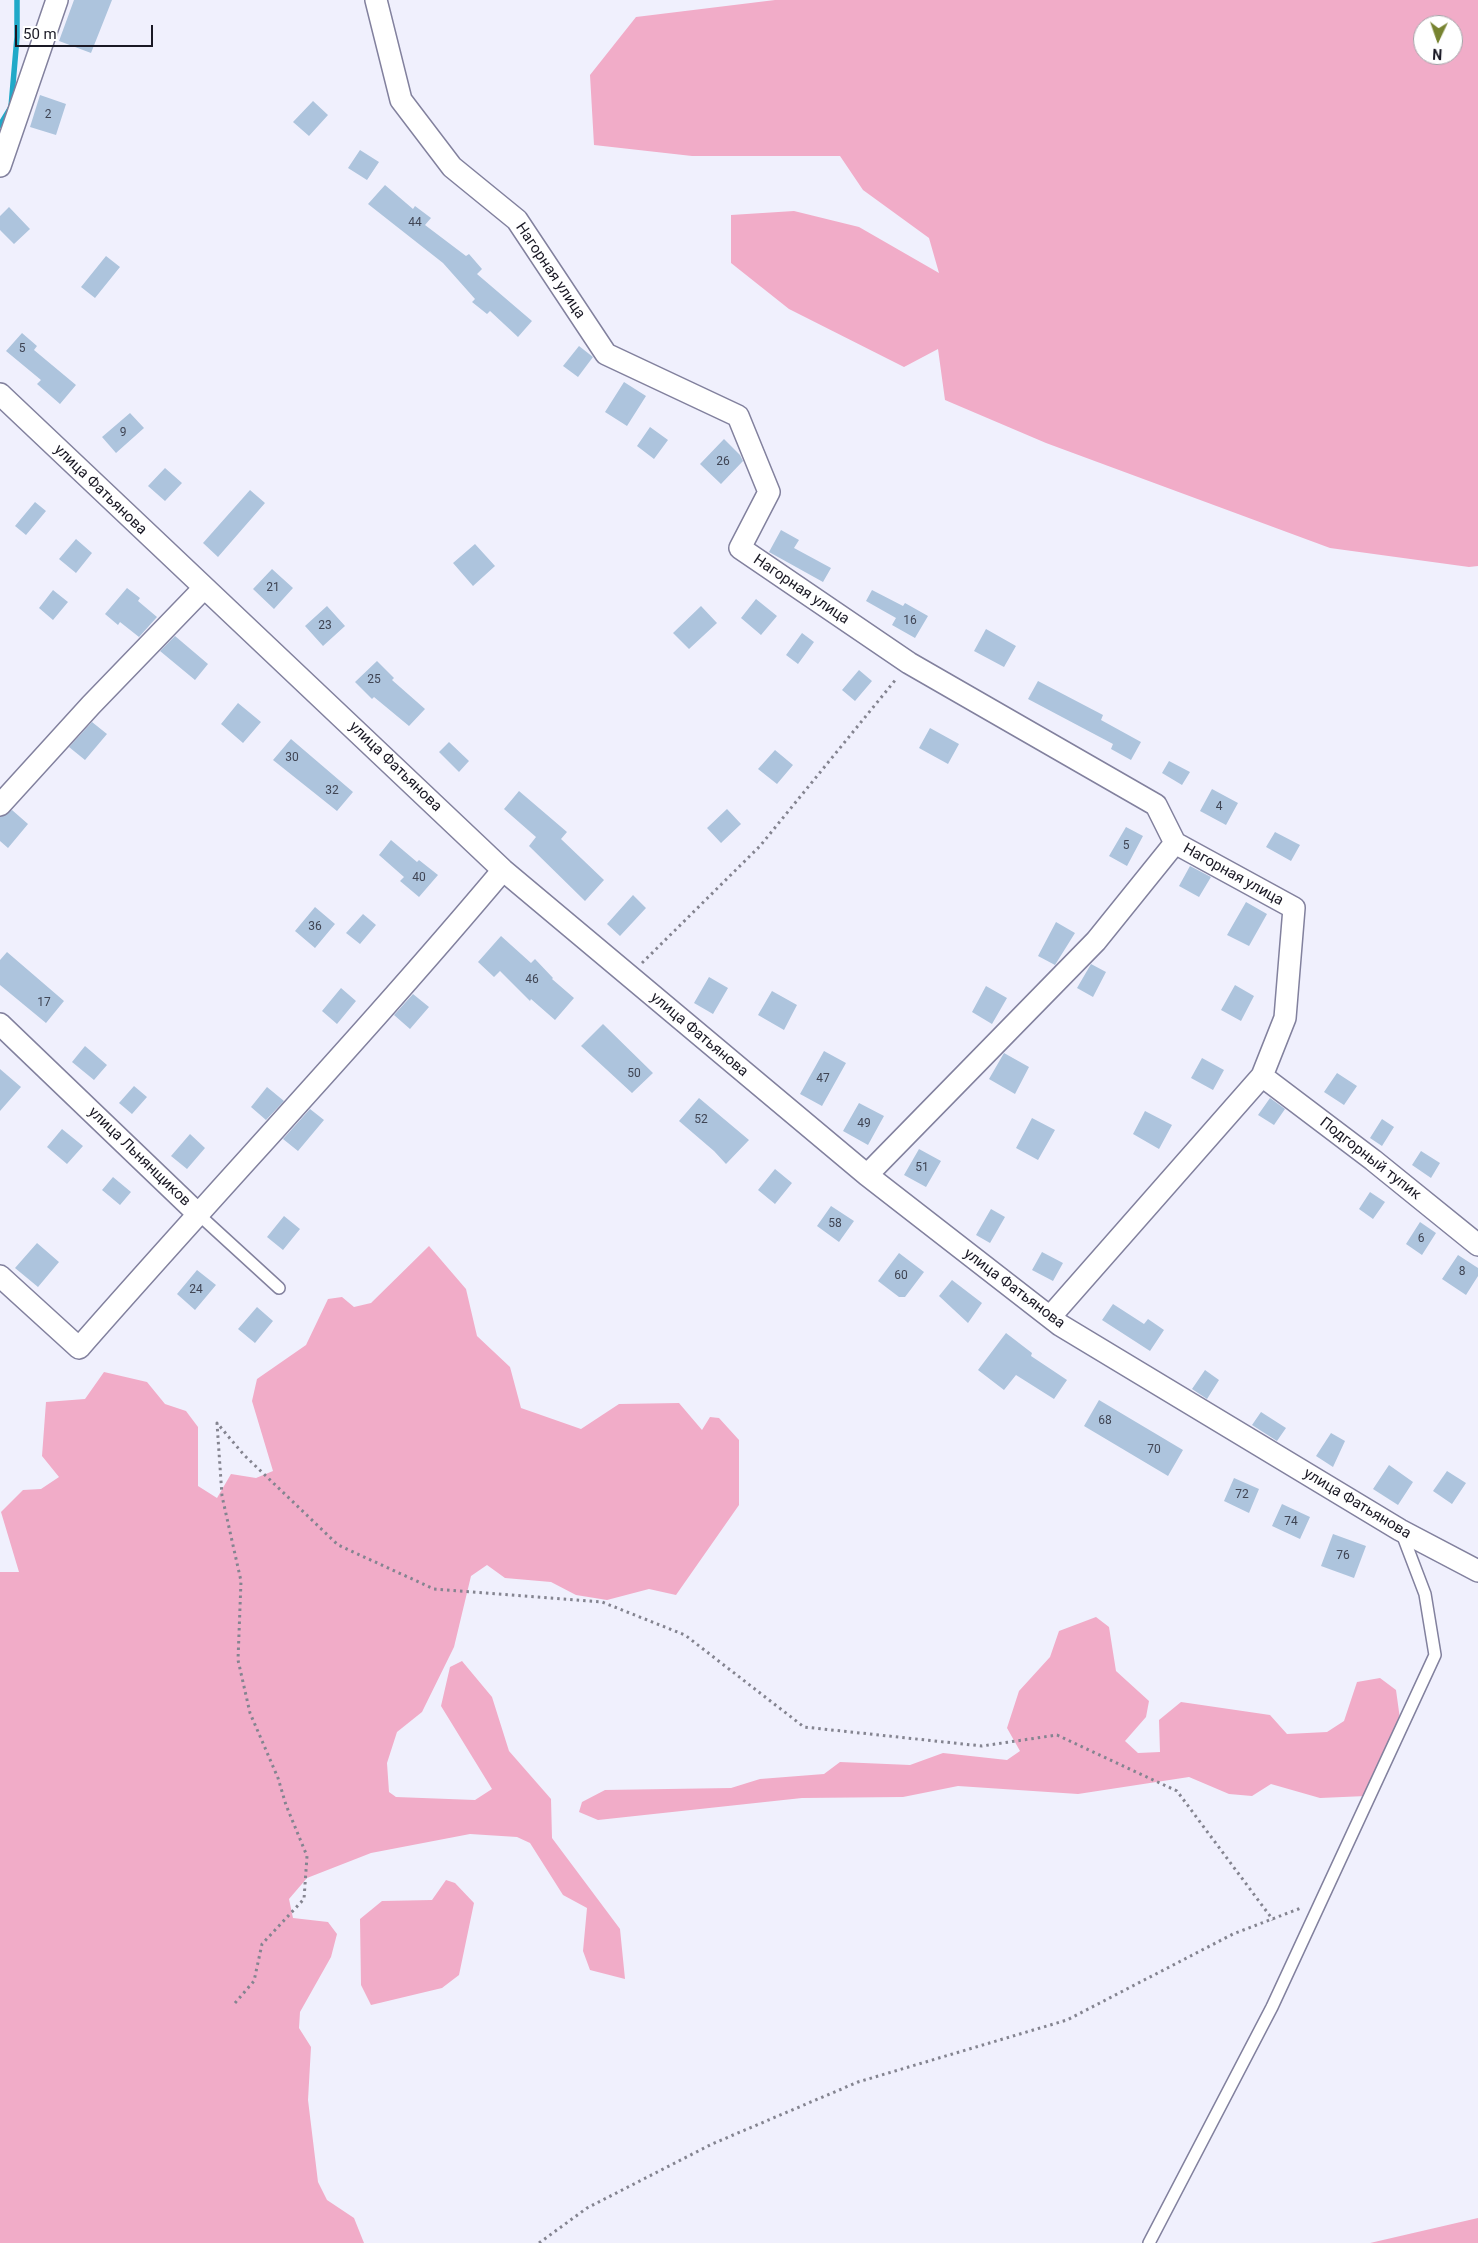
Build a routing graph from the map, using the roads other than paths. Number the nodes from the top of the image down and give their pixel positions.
1 (57, 0) edge
2 (376, 0) edge
3 (0, 166) edge
4 (0, 394) edge
5 (204, 588) junction
6 (0, 804) edge
7 (1175, 843) junction
8 (503, 870) junction
9 (0, 1024) edge
10 (1262, 1076) junction
11 (867, 1176) junction
12 (198, 1212) junction
13 (1478, 1245) edge
14 (0, 1276) edge
15 (279, 1288) dead end
16 (1050, 1317) junction
17 (1400, 1530) junction
18 (1478, 1571) edge
19 (1149, 2243) edge

1 - 3 street
2 - 7 street, Нагорная улица
4 - 5 street, улица Фатьянова
5 - 6 street
5 - 8 street, улица Фатьянова
7 - 10 street, Нагорная улица
7 - 11 street
8 - 11 street, улица Фатьянова
8 - 12 street
9 - 12 street, улица Льнянщиков
10 - 13 street, Подгорный тупик
10 - 16 street
11 - 16 street, улица Фатьянова
12 - 14 street
12 - 15 lane, улица Льнянщиков
16 - 17 street, улица Фатьянова
17 - 18 street, улица Фатьянова
17 - 19 lane

